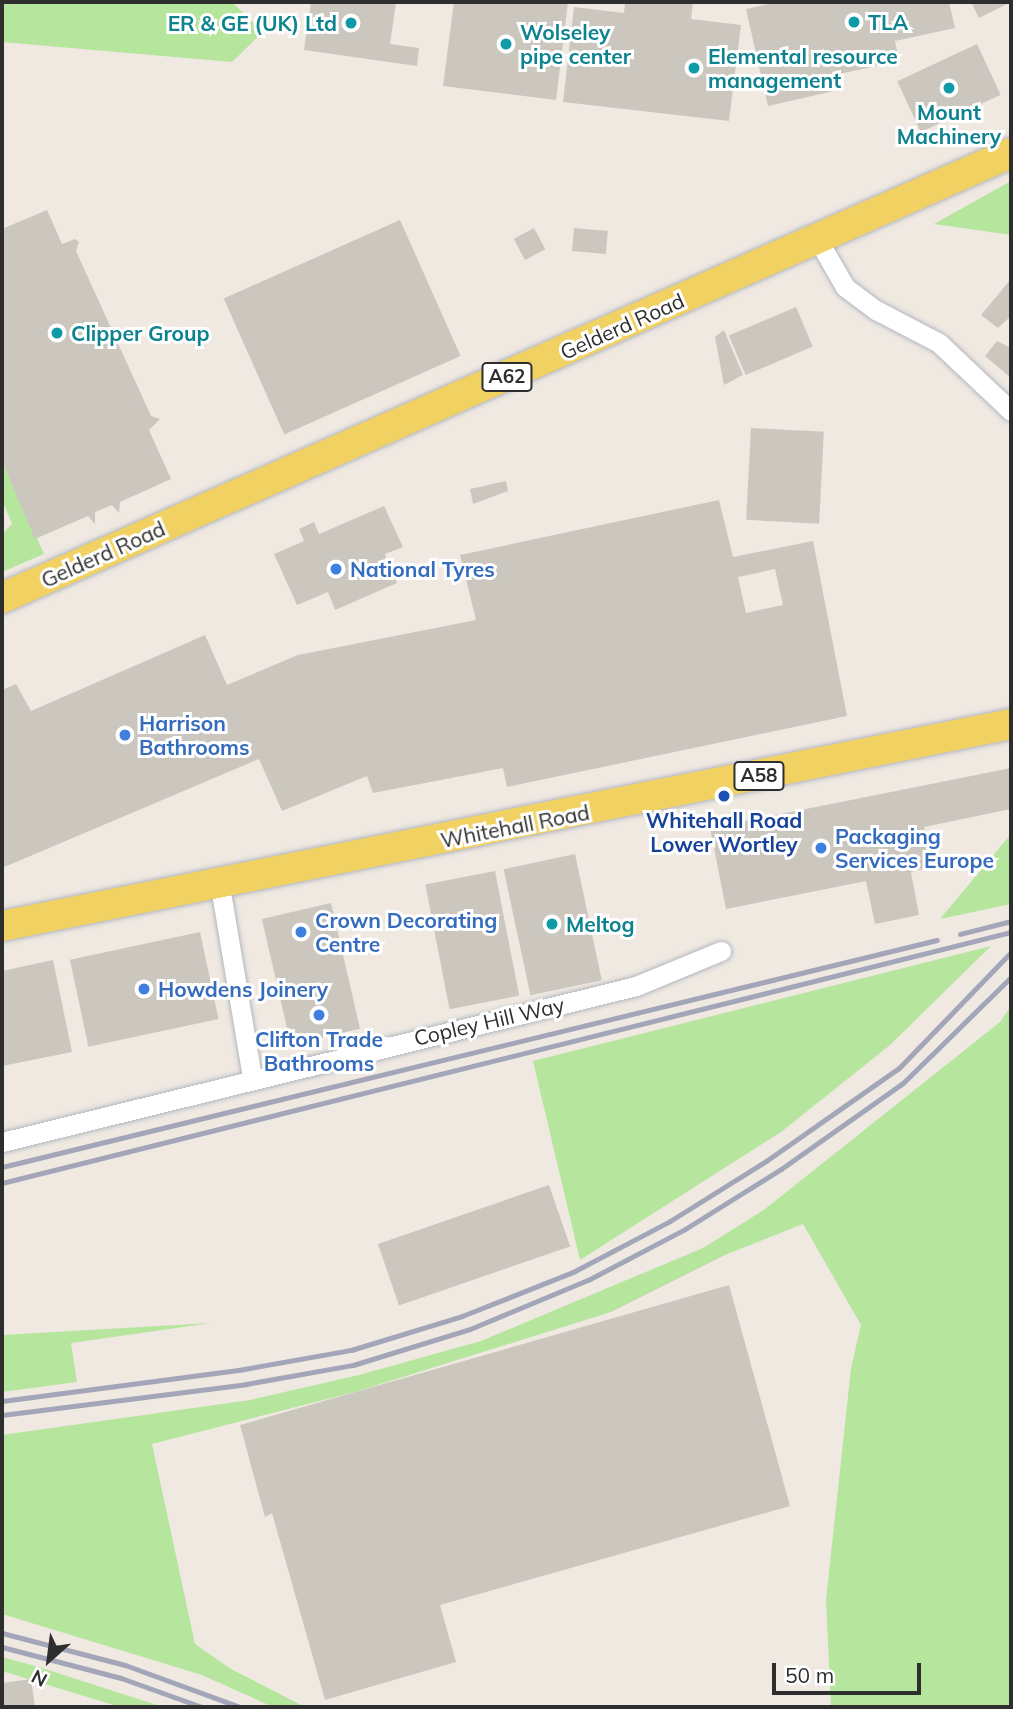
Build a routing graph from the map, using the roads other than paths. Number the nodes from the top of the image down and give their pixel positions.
1 (1011, 153) edge
2 (818, 240) junction
3 (1011, 411) edge
4 (2, 598) edge
5 (1011, 724) edge
6 (220, 886) junction
7 (7, 923) edge
8 (721, 951) dead end
9 (252, 1077) junction
10 (2, 1142) edge

1 - 2 main road, Gelderd Road / A62
2 - 3 street
2 - 4 main road, Gelderd Road / A62
5 - 6 main road, Whitehall Road / A58
6 - 7 main road, Whitehall Road / A58
6 - 9 street
8 - 9 street, Copley Hill Way
9 - 10 street, Copley Hill Way

